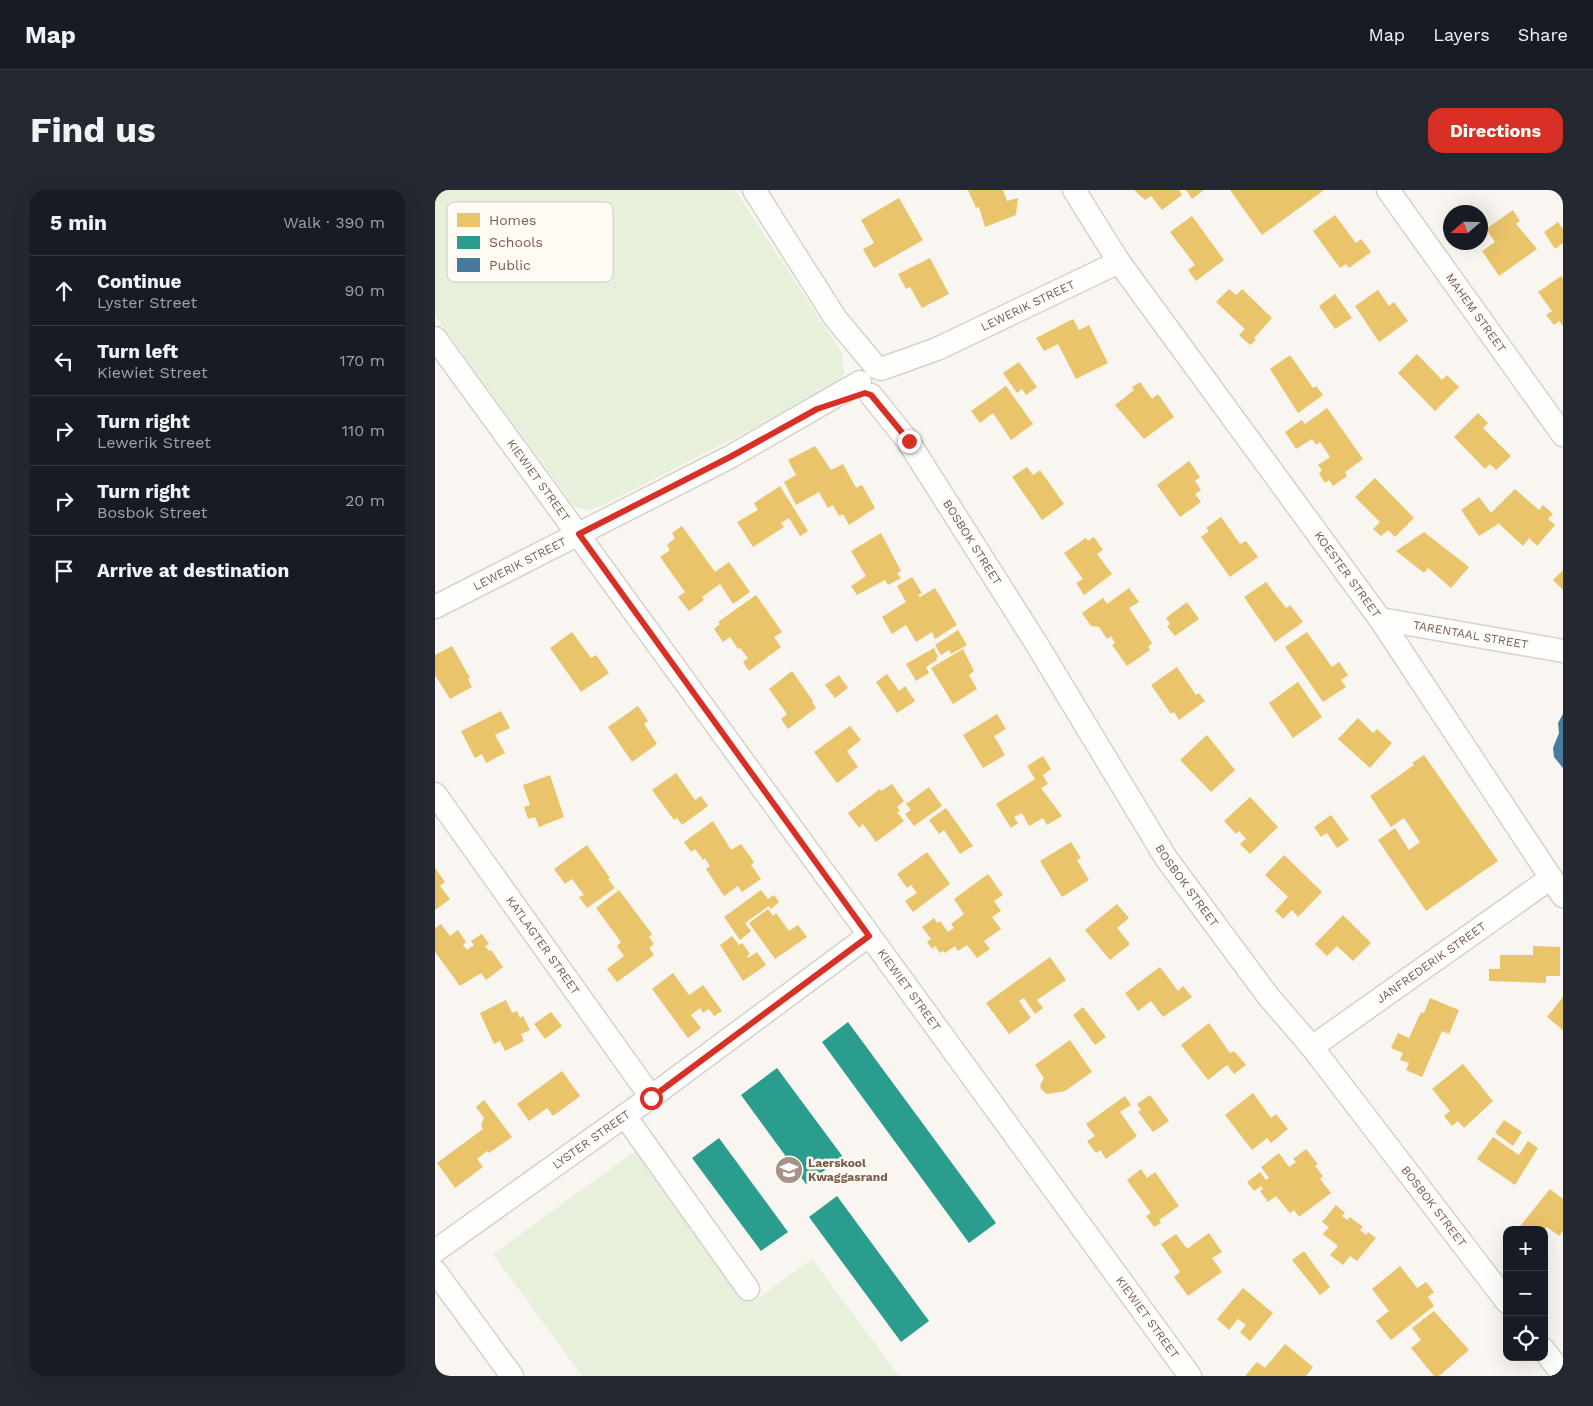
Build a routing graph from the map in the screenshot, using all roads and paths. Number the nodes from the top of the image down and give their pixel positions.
1 (754, 190) edge
2 (1073, 190) edge
3 (1388, 190) edge
4 (1119, 262) junction
5 (435, 338) edge
6 (873, 381) junction
7 (1563, 435) edge
8 (579, 534) junction
9 (435, 607) edge
10 (1379, 619) junction
11 (1563, 651) edge
12 (435, 794) edge
13 (1557, 887) edge
14 (869, 936) junction
15 (1312, 1047) junction
16 (651, 1098) junction
17 (625, 1116) junction
18 (435, 1251) edge
19 (435, 1271) edge
20 (748, 1289) dead end
21 (1503, 1297) edge
22 (1548, 1355) edge
23 (1563, 1375) edge
24 (512, 1376) edge
25 (1190, 1376) edge

1 - 6 street, BOSBOK STREET
2 - 4 street, KOESTER STREET
3 - 7 street, MAHEM STREET
4 - 6 street, LEWERIK STREET
4 - 10 street, KOESTER STREET
5 - 8 street, KIEWIET STREET
6 - 8 street, LEWERIK STREET
6 - 15 street, BOSBOK STREET
8 - 9 street, LEWERIK STREET
8 - 14 street, KIEWIET STREET
10 - 11 street, TARENTAAL STREET
10 - 13 street, KOESTER STREET
12 - 16 street, KATLAGTER STREET
13 - 15 street, JANFREDERIK STREET
14 - 16 street, LYSTER STREET
14 - 25 street, KIEWIET STREET
15 - 21 street, BOSBOK STREET
16 - 17 street, LYSTER STREET
17 - 18 street, LYSTER STREET
17 - 20 street
19 - 24 street
22 - 23 street

